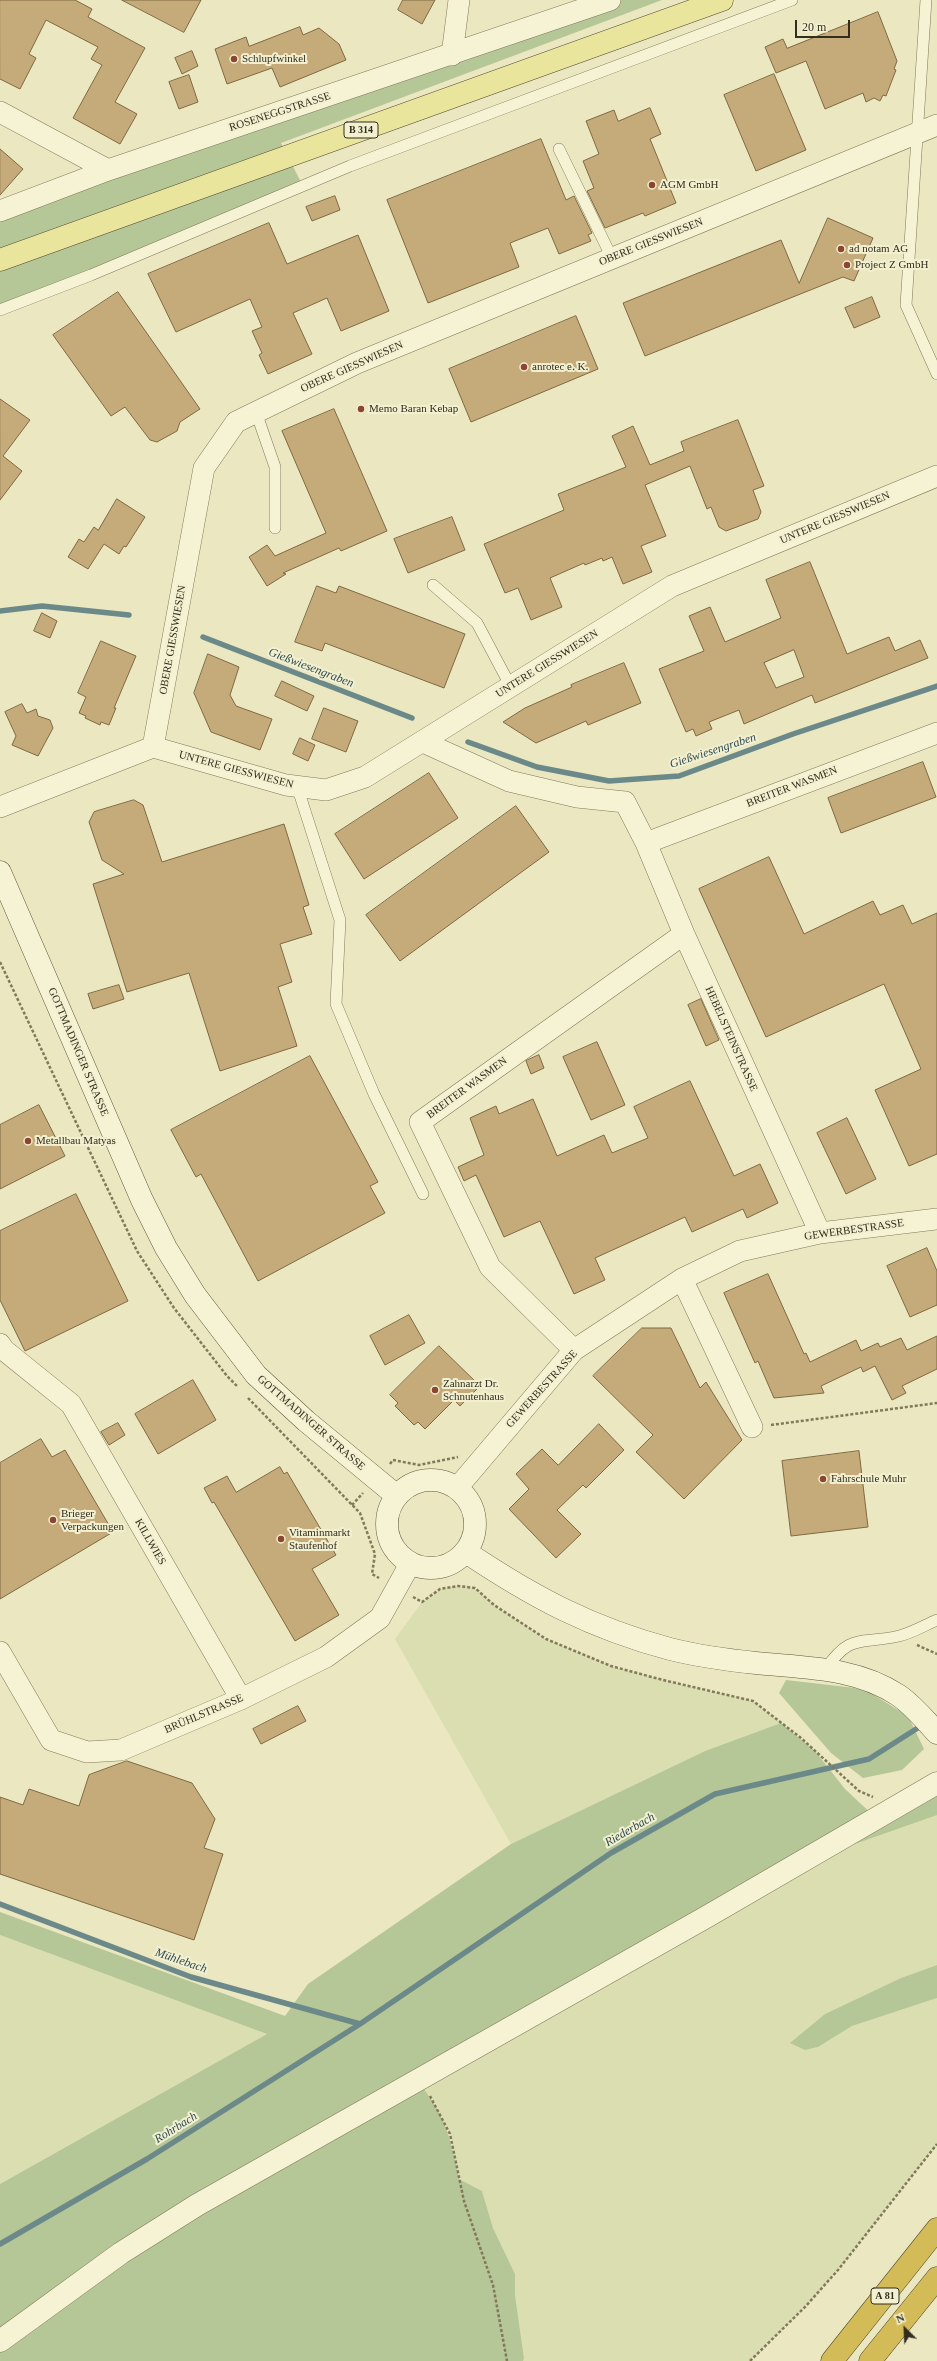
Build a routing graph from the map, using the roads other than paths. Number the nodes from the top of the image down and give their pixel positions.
1 (458, 0) edge
2 (610, 0) edge
3 (722, 0) edge
4 (792, 0) edge
5 (926, 0) edge
6 (452, 55) junction
7 (0, 112) edge
8 (928, 128) edge
9 (559, 149) dead end
10 (108, 170) junction
11 (0, 210) edge
12 (612, 258) junction
13 (0, 260) edge
14 (0, 310) edge
15 (937, 374) edge
16 (256, 412) junction
17 (937, 476) edge
18 (275, 528) dead end
19 (433, 585) dead end
20 (511, 687) junction
21 (937, 733) edge
22 (423, 742) junction
23 (153, 747) junction
24 (297, 786) junction
25 (0, 807) edge
26 (646, 843) junction
27 (0, 872) edge
28 (684, 934) junction
29 (423, 1194) dead end
30 (937, 1219) edge
31 (820, 1233) junction
32 (682, 1279) junction
33 (0, 1344) edge
34 (574, 1350) junction
35 (752, 1427) road end
36 (457, 1488) junction
37 (397, 1496) junction
38 (466, 1552) junction
39 (410, 1564) junction
40 (937, 1620) edge
41 (0, 1652) edge
42 (825, 1670) junction
43 (241, 1698) junction
44 (936, 1732) edge
45 (937, 1783) edge
46 (937, 2229) edge
47 (937, 2278) edge
48 (0, 2341) edge
49 (832, 2361) edge
50 (870, 2361) edge

1 - 6 street
2 - 6 street, ROSENEGGSTRASSE
3 - 13 main road, B 314
4 - 14 lane
5 - 8 lane
6 - 10 street, ROSENEGGSTRASSE
7 - 10 street
8 - 12 street, OBERE GIESSWIESEN
8 - 15 lane
9 - 12 lane
10 - 11 street, ROSENEGGSTRASSE
12 - 16 street, OBERE GIESSWIESEN
16 - 18 lane
16 - 23 street, OBERE GIESSWIESEN
17 - 20 street, UNTERE GIESSWIESEN
19 - 20 lane
20 - 22 street, UNTERE GIESSWIESEN
21 - 26 street, BREITER WASMEN
22 - 24 street, UNTERE GIESSWIESEN
22 - 26 street, HEBELSTEINSTRASSE
23 - 24 street, UNTERE GIESSWIESEN
23 - 25 street
24 - 29 lane
26 - 28 street, HEBELSTEINSTRASSE
27 - 37 main road, GOTTMADINGER STRASSE
28 - 31 street, HEBELSTEINSTRASSE
28 - 34 street, BREITER WASMEN
30 - 31 street, GEWERBESTRASSE
31 - 32 street, GEWERBESTRASSE
32 - 34 street, GEWERBESTRASSE
32 - 35 street
33 - 43 street, KILLWIES
34 - 36 street, GEWERBESTRASSE
36 - 37 main road
36 - 38 main road
37 - 39 main road
38 - 39 main road
38 - 42 main road
39 - 43 street, BRÜHLSTRASSE
40 - 42 lane
41 - 43 street, BRÜHLSTRASSE
42 - 44 main road
45 - 48 main road
46 - 49 highway, A 81
47 - 50 highway, A 81

